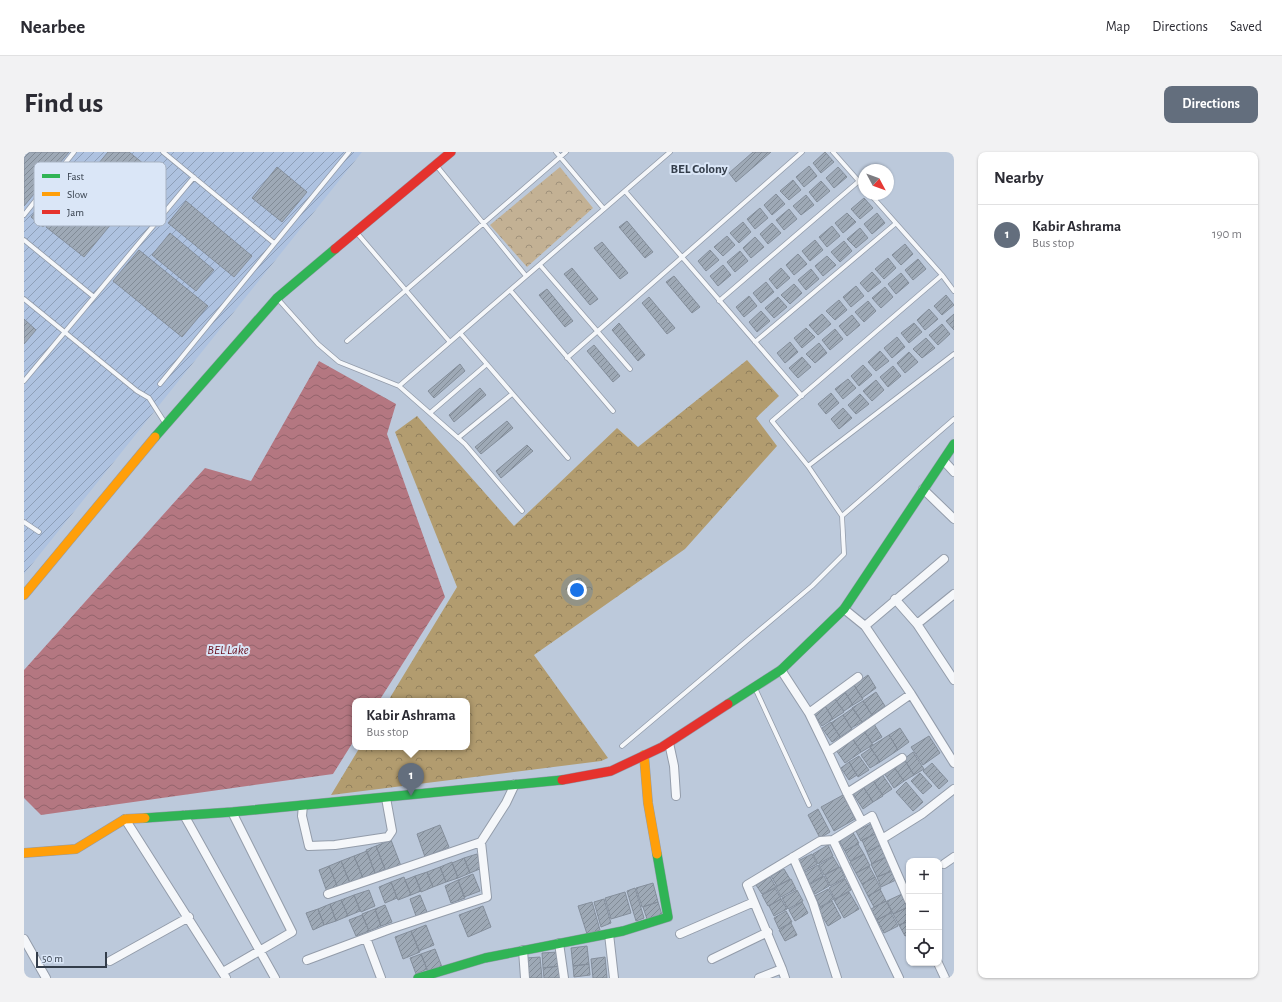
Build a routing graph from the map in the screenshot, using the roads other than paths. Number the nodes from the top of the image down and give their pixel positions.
1 (74, 152) edge
2 (163, 152) edge
3 (349, 152) edge
4 (451, 152) edge
5 (556, 152) edge
6 (566, 152) edge
7 (670, 152) edge
8 (802, 152) edge
9 (833, 152) edge
10 (560, 157) junction
11 (66, 162) edge
12 (436, 165) junction
13 (194, 177) junction
14 (858, 180) edge
15 (858, 182) edge
16 (625, 191) junction
17 (875, 200) edge
18 (34, 202) edge
19 (604, 209) junction
20 (166, 211) edge
21 (24, 215) edge
22 (482, 224) junction
23 (895, 224) junction
24 (153, 226) edge
25 (356, 232) junction
26 (24, 240) edge
27 (274, 243) junction
28 (682, 256) junction
29 (540, 264) junction
30 (942, 275) junction
31 (526, 276) junction
32 (406, 290) junction
33 (510, 290) junction
34 (954, 291) edge
35 (94, 297) junction
36 (277, 298) junction
37 (24, 299) edge
38 (719, 301) junction
39 (597, 331) junction
40 (65, 332) junction
41 (460, 333) junction
42 (347, 341) dead end
43 (450, 342) junction
44 (755, 342) junction
45 (954, 354) edge
46 (567, 358) junction
47 (487, 364) junction
48 (630, 369) dead end
49 (24, 381) edge
50 (160, 384) dead end
51 (399, 386) junction
52 (512, 394) junction
53 (802, 396) junction
54 (613, 411) dead end
55 (430, 413) junction
56 (954, 419) edge
57 (166, 425) junction
58 (458, 438) junction
59 (954, 444) edge
60 (568, 458) dead end
61 (944, 461) junction
62 (808, 466) junction
63 (954, 472) edge
64 (924, 489) junction
65 (522, 511) dead end
66 (842, 516) junction
67 (954, 519) edge
68 (24, 522) edge
69 (39, 532) dead end
70 (944, 559) dead end
71 (954, 594) edge
72 (24, 595) edge
73 (895, 599) junction
74 (844, 609) junction
75 (917, 624) junction
76 (865, 626) junction
77 (781, 670) junction
78 (858, 676) dead end
79 (954, 680) edge
80 (755, 687) junction
81 (911, 694) junction
82 (808, 713) junction
83 (669, 743) junction
84 (622, 746) dead end
85 (828, 752) junction
86 (644, 755) junction
87 (902, 758) dead end
88 (954, 763) edge
89 (515, 784) junction
90 (954, 789) edge
91 (847, 793) junction
92 (676, 796) dead end
93 (386, 798) junction
94 (303, 805) junction
95 (809, 805) dead end
96 (232, 812) junction
97 (184, 814) junction
98 (125, 819) junction
99 (862, 822) junction
100 (882, 839) junction
101 (833, 840) junction
102 (481, 842) junction
103 (24, 853) edge
104 (793, 857) junction
105 (954, 857) edge
106 (944, 864) dead end
107 (328, 894) dead end
108 (906, 895) edge
109 (754, 902) junction
110 (189, 917) junction
111 (768, 932) junction
112 (609, 934) junction
113 (680, 934) dead end
114 (366, 938) junction
115 (24, 939) edge
116 (559, 943) junction
117 (523, 950) junction
118 (260, 952) junction
119 (712, 959) dead end
120 (307, 960) dead end
121 (110, 961) dead end
122 (939, 966) edge
123 (782, 969) junction
124 (224, 975) edge
125 (46, 978) edge
126 (275, 978) edge
127 (381, 978) edge
128 (418, 978) edge
129 (524, 978) edge
130 (564, 978) edge
131 (614, 978) edge
132 (759, 978) edge
133 (785, 978) edge
134 (837, 978) edge
135 (899, 978) edge
136 (945, 978) edge

1 - 11 lane
2 - 13 lane
3 - 27 lane
4 - 12 street
5 - 10 lane
6 - 10 lane
7 - 16 lane
8 - 28 lane
9 - 14 lane
10 - 19 lane
10 - 22 lane
12 - 22 lane
12 - 25 street
13 - 20 lane
13 - 27 lane
15 - 38 lane
16 - 19 lane
16 - 28 lane
17 - 23 lane
18 - 21 lane
19 - 29 lane
22 - 31 lane
22 - 32 lane
23 - 30 lane
23 - 44 lane
24 - 35 lane
25 - 32 lane
25 - 36 street
26 - 35 lane
27 - 50 lane
28 - 38 lane
28 - 39 lane
29 - 31 lane
29 - 39 lane
30 - 34 lane
30 - 53 lane
31 - 33 lane
32 - 42 lane
32 - 43 lane
33 - 41 lane
33 - 46 lane
35 - 40 lane
36 - 51 lane
36 - 57 street
37 - 40 lane
38 - 44 lane
39 - 46 lane
39 - 48 lane
40 - 49 lane
40 - 57 lane
41 - 43 lane
41 - 47 lane
43 - 51 lane
44 - 53 lane
45 - 62 lane
46 - 54 lane
47 - 52 lane
47 - 55 lane
51 - 55 lane
52 - 58 lane
52 - 60 lane
53 - 62 lane
55 - 58 lane
56 - 66 lane
57 - 72 street
58 - 65 lane
59 - 61 street
61 - 63 street
61 - 64 street
62 - 66 lane
64 - 67 street
64 - 74 street
66 - 84 lane
68 - 69 lane
70 - 73 street
71 - 75 street
73 - 75 street
73 - 76 street
74 - 76 street
74 - 77 street
75 - 79 street
76 - 81 street
77 - 80 street
77 - 82 street
78 - 82 street
80 - 83 street
80 - 95 lane
81 - 85 street
81 - 88 street
82 - 85 street
83 - 86 street
83 - 92 street
85 - 91 street
86 - 89 street
86 - 112 street
87 - 91 street
89 - 93 street
89 - 102 street
90 - 100 street
91 - 99 street
93 - 94 street
93 - 94 street
94 - 96 street
96 - 97 street
96 - 118 street
97 - 98 street
97 - 118 street
98 - 103 street
98 - 110 street
99 - 100 street
99 - 101 street
100 - 108 street
101 - 104 street
101 - 135 street
102 - 107 street
102 - 114 street
104 - 109 street
104 - 134 street
105 - 106 street
109 - 111 street
109 - 113 street
110 - 121 street
110 - 124 street
111 - 119 street
111 - 123 street
112 - 116 street
112 - 131 street
114 - 120 street
114 - 127 street
115 - 125 street
116 - 117 street
116 - 130 street
117 - 128 street
117 - 129 street
118 - 124 street
118 - 126 street
122 - 136 street
123 - 132 street
123 - 133 street

